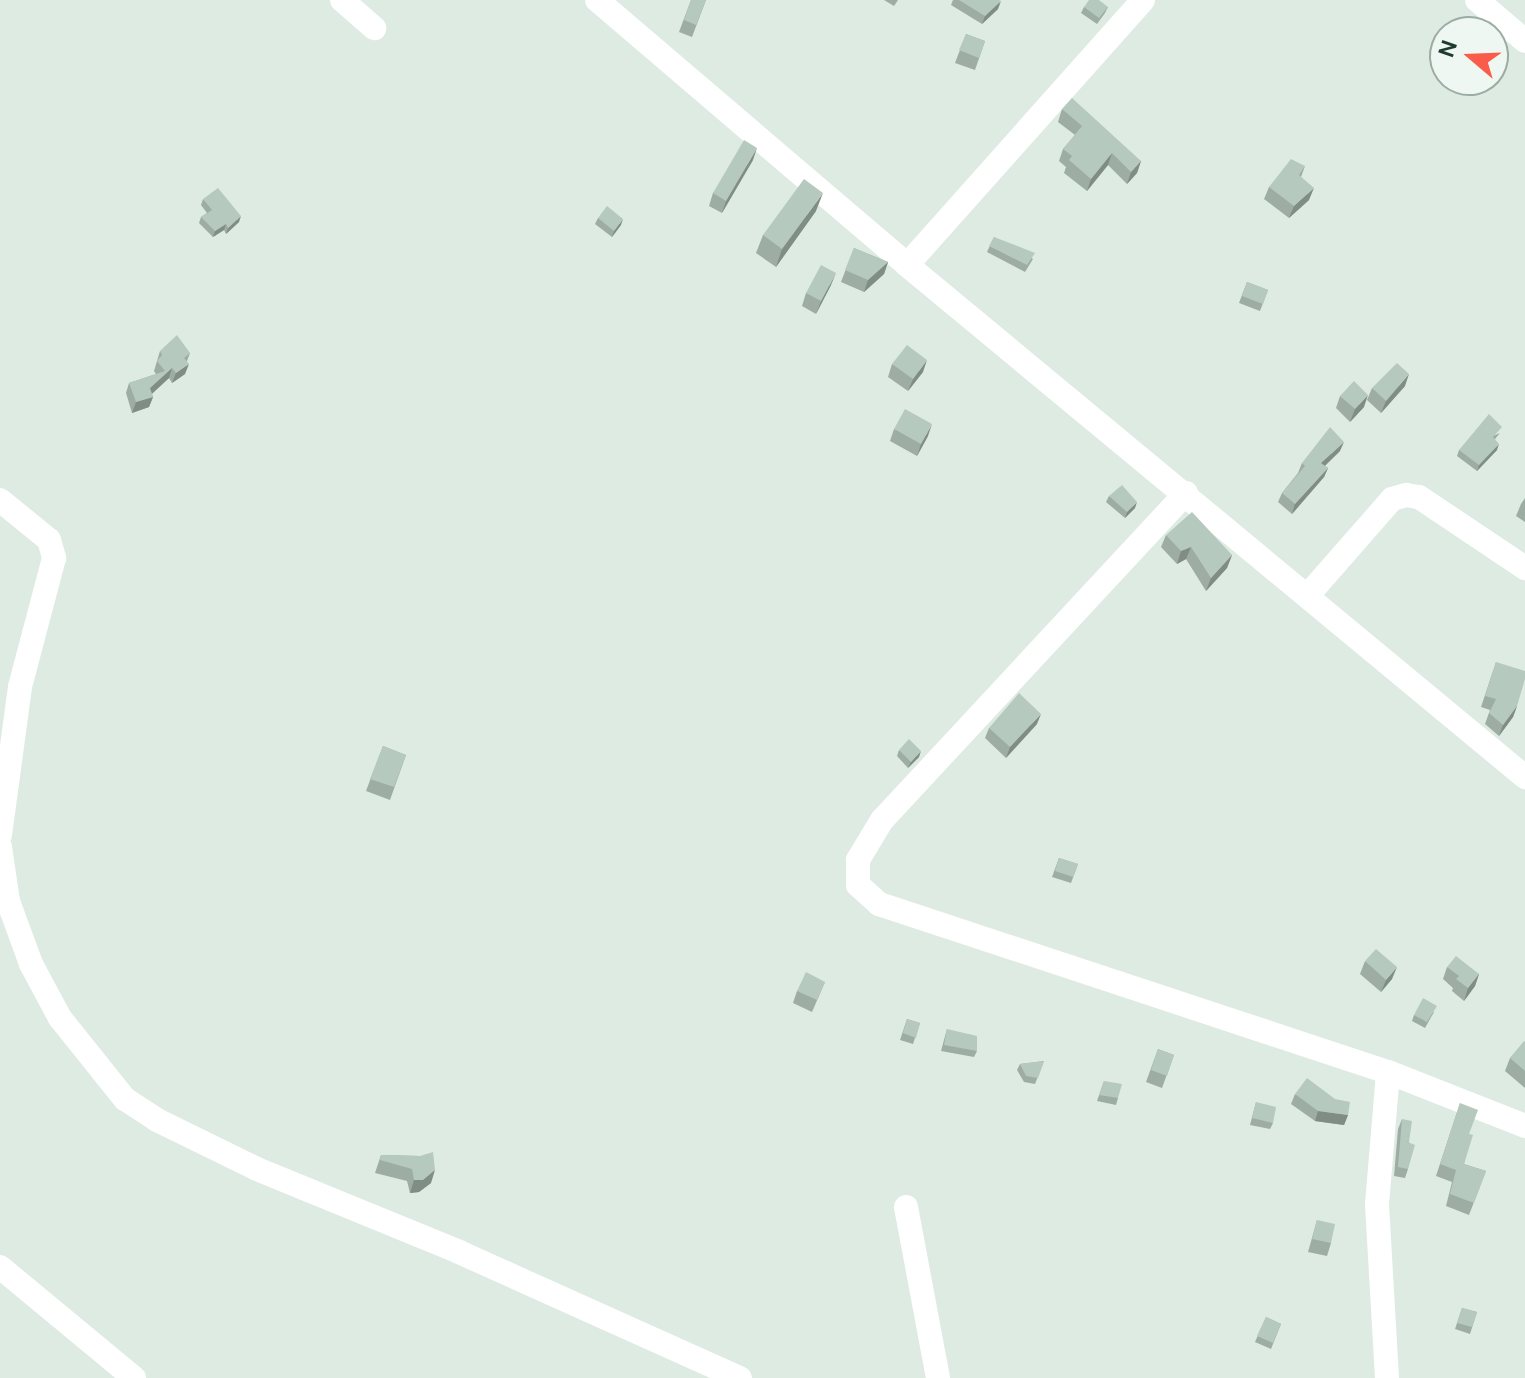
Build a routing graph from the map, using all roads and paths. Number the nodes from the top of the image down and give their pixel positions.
1 (342, 0) edge
2 (597, 0) edge
3 (1143, 0) edge
4 (1477, 0) edge
5 (374, 28) dead end
6 (1525, 41) edge
7 (907, 265) junction
8 (1186, 493) junction
9 (0, 500) edge
10 (1525, 568) edge
11 (1308, 595) junction
12 (1525, 777) edge
13 (0, 835) edge
14 (0, 847) edge
15 (1388, 1072) junction
16 (1525, 1126) edge
17 (906, 1207) dead end
18 (0, 1267) edge
19 (134, 1378) edge
20 (740, 1378) edge
21 (938, 1378) edge
22 (1387, 1378) edge

1 - 5 street
2 - 7 street
3 - 7 street
4 - 6 street
7 - 8 street
8 - 11 street
8 - 15 street
9 - 13 street
10 - 11 street
11 - 12 street
14 - 20 street
15 - 16 street
15 - 22 street
17 - 21 street
18 - 19 street

